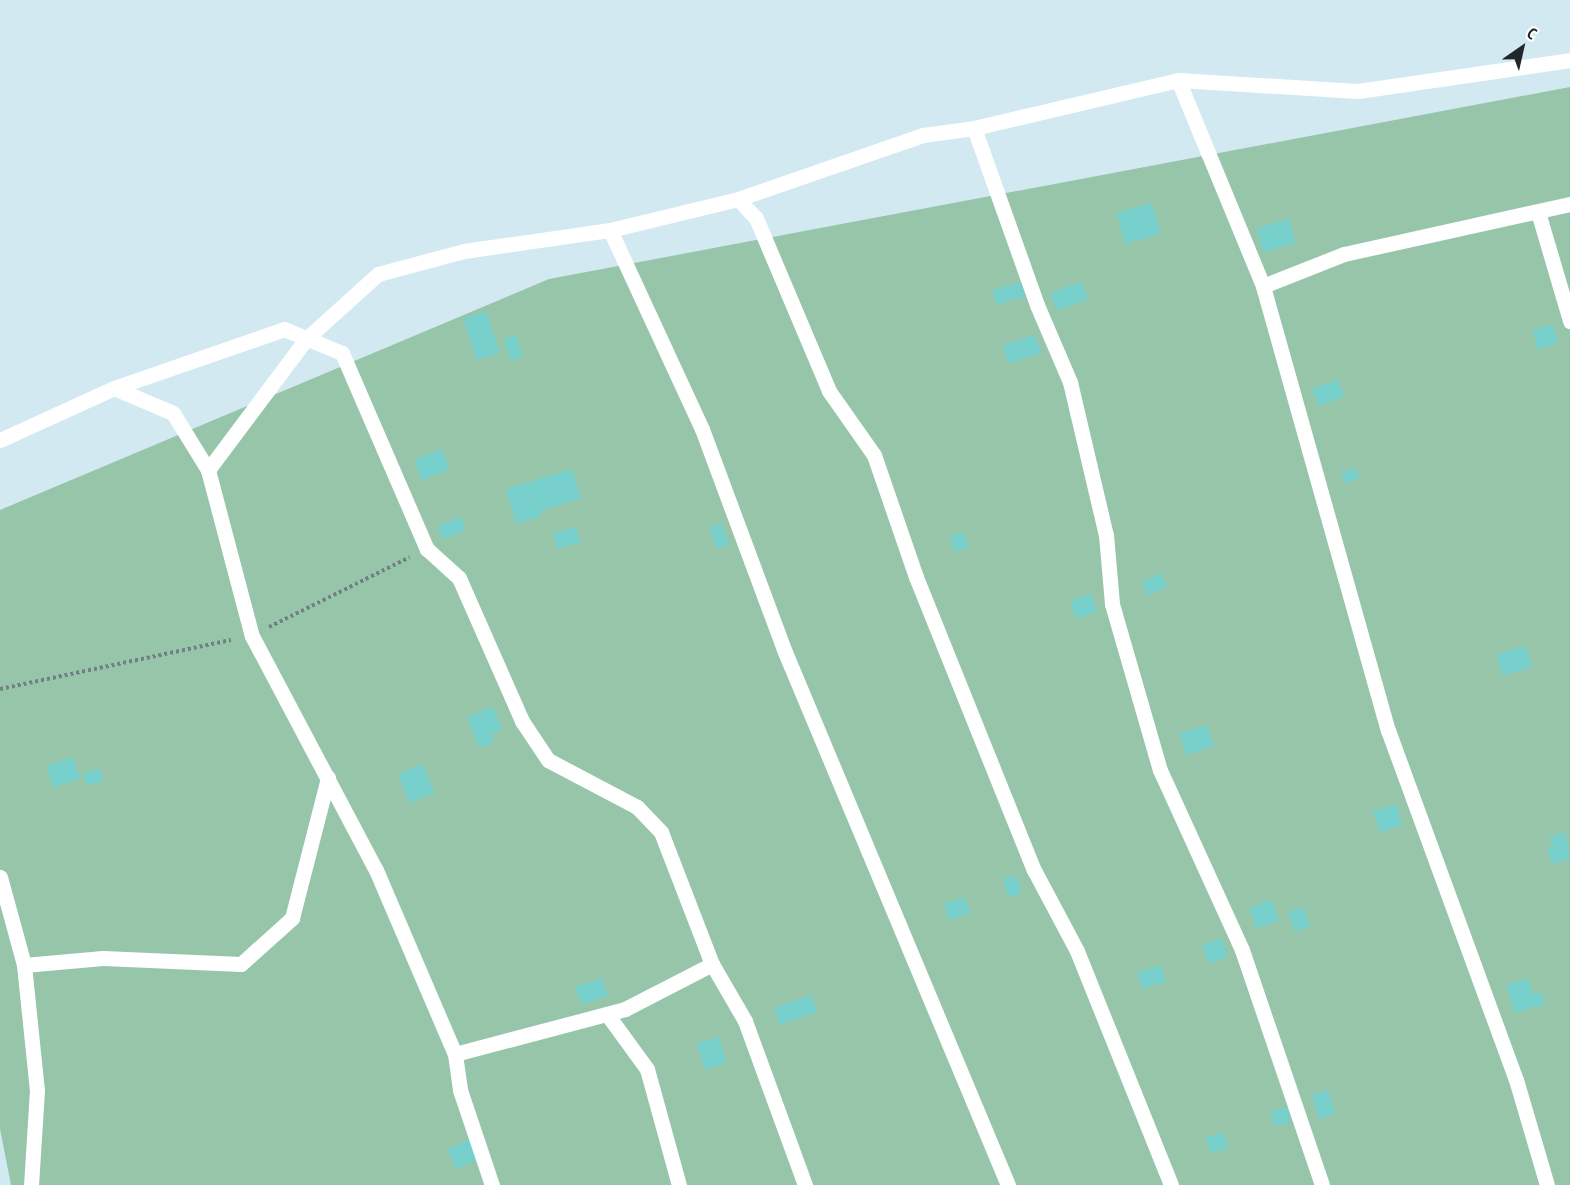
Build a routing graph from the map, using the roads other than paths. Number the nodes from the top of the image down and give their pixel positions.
1 (1570, 60) edge
2 (1178, 80) junction
3 (974, 128) junction
4 (738, 199) junction
5 (1570, 204) edge
6 (1538, 212) junction
7 (610, 230) junction
8 (1263, 286) junction
9 (1570, 321) edge
10 (306, 339) junction
11 (114, 388) junction
12 (0, 440) edge
13 (208, 470) junction
14 (328, 778) junction
15 (0, 877) edge
16 (712, 964) junction
17 (24, 965) junction
18 (607, 1014) junction
19 (455, 1054) junction
20 (32, 1185) edge
21 (492, 1185) edge
22 (678, 1185) edge
23 (804, 1185) edge
24 (1008, 1185) edge
25 (1171, 1185) edge
26 (1322, 1185) edge
27 (1547, 1185) edge

1 - 2 lane
2 - 3 lane
2 - 8 lane
3 - 4 lane
3 - 26 lane
4 - 7 lane
4 - 25 lane
5 - 6 lane
6 - 8 lane
6 - 9 lane
7 - 10 lane
7 - 24 lane
8 - 27 lane
10 - 11 lane
10 - 13 lane
10 - 16 lane
11 - 12 lane
11 - 13 lane
13 - 14 lane
14 - 17 lane
14 - 19 lane
15 - 17 lane
16 - 18 lane
16 - 23 lane
17 - 20 lane
18 - 19 lane
18 - 22 lane
19 - 21 lane

